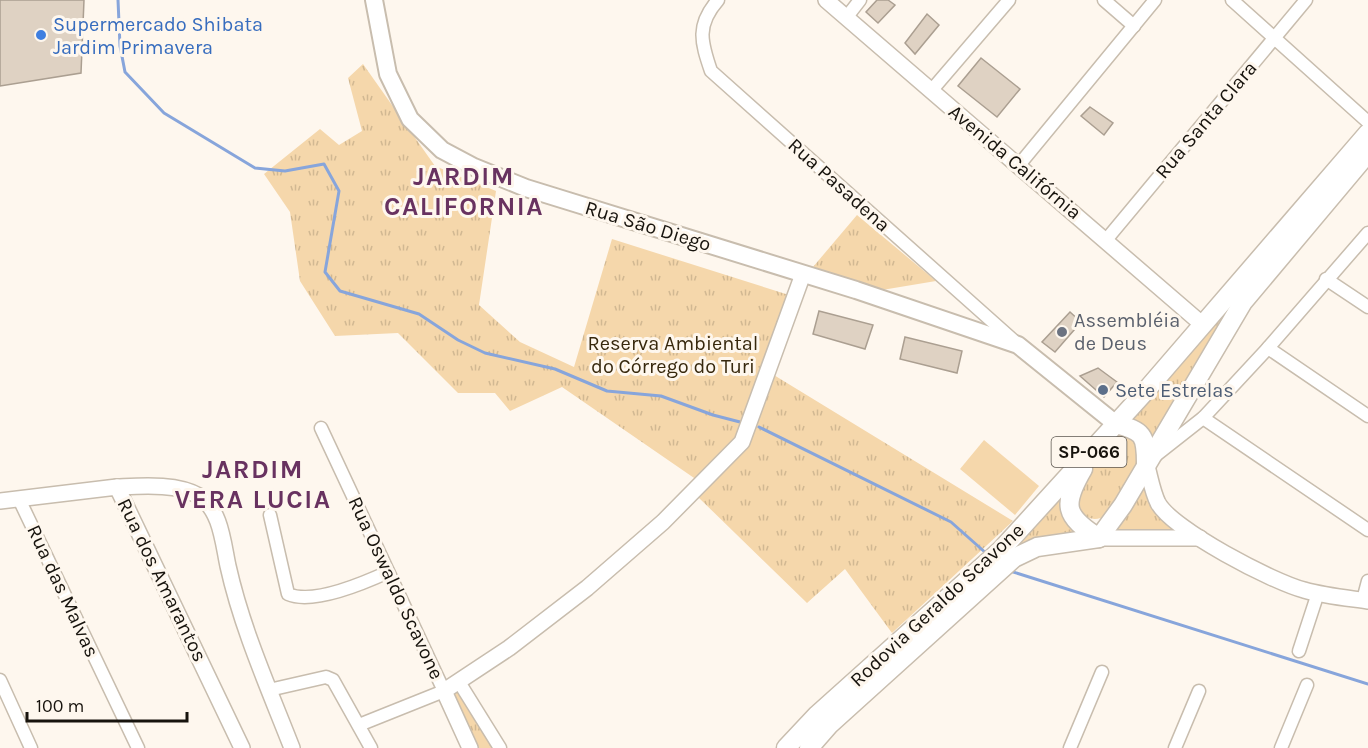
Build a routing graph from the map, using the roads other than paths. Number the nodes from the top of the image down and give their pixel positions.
1 (374, 0) edge
2 (718, 0) edge
3 (826, 0) edge
4 (860, 0) edge
5 (1009, 0) edge
6 (1104, 0) edge
7 (1155, 0) edge
8 (1232, 0) edge
9 (1306, 0) edge
10 (846, 18) junction
11 (1134, 26) junction
12 (1275, 37) junction
13 (931, 91) junction
14 (1368, 122) edge
15 (1368, 133) edge
16 (1368, 153) edge
17 (1018, 165) junction
18 (1368, 233) edge
19 (1106, 240) junction
20 (803, 274) junction
21 (1326, 279) junction
22 (1368, 307) edge
23 (986, 317) junction
24 (1203, 325) junction
25 (976, 331) junction
26 (1018, 345) junction
27 (1268, 348) junction
28 (1368, 416) edge
29 (1203, 418) junction
30 (1116, 424) junction
31 (321, 428) dead end
32 (1100, 439) junction
33 (1146, 463) junction
34 (117, 487) junction
35 (19, 499) junction
36 (0, 501) edge
37 (270, 516) dead end
38 (1368, 530) edge
39 (1099, 538) junction
40 (1200, 538) junction
41 (388, 572) junction
42 (1368, 581) edge
43 (1318, 593) junction
44 (1366, 601) edge
45 (1299, 651) dead end
46 (1102, 672) dead end
47 (0, 680) edge
48 (459, 682) junction
49 (1307, 685) dead end
50 (269, 690) junction
51 (444, 691) junction
52 (1199, 691) dead end
53 (359, 724) junction
54 (31, 748) edge
55 (138, 748) edge
56 (242, 748) edge
57 (292, 748) edge
58 (371, 748) edge
59 (470, 748) edge
60 (500, 748) edge
61 (786, 748) edge
62 (809, 748) edge
63 (1070, 748) edge
64 (1175, 748) edge
65 (1281, 748) edge

1 - 20 main road, Rua São Diego
2 - 23 street, Rua Pasadena
3 - 10 street, Avenida Califórnia
4 - 10 street
5 - 13 street
6 - 11 street
7 - 11 street
8 - 12 street
9 - 12 street, Rua Santa Clara
10 - 13 street, Avenida Califórnia
11 - 17 street
12 - 14 street
12 - 19 street, Rua Santa Clara
13 - 17 street, Avenida Califórnia
15 - 24 main road, Rodovia Geraldo Scavone / SP-066
16 - 33 main road, SP-066
17 - 19 street, Avenida Califórnia
18 - 21 street
19 - 24 street, Avenida Califórnia
20 - 25 main road, Rua São Diego
20 - 48 street
21 - 22 street
21 - 27 street
23 - 25 street
23 - 26 street, Rua Pasadena
24 - 30 main road, Rodovia Geraldo Scavone / SP-066
25 - 26 main road, Rua São Diego
26 - 30 main road, Rua Pasadena
27 - 28 street
27 - 29 street
29 - 33 street
29 - 38 street
30 - 32 main road, Rodovia Geraldo Scavone / SP-066
30 - 33 main road
31 - 41 street, Rua Oswaldo Scavone
32 - 39 main road
32 - 61 main road, Rodovia Geraldo Scavone / SP-066
33 - 39 main road, SP-066
33 - 40 street
34 - 35 street, Rua dos Amarantos
34 - 50 street
34 - 56 street, Rua dos Amarantos
35 - 36 street, Rua dos Amarantos
35 - 55 street, Rua das Malvas
37 - 41 street
39 - 40 street
39 - 62 main road, Rodovia Geraldo Scavone
40 - 43 street
41 - 51 street, Rua Oswaldo Scavone
42 - 44 street
43 - 44 street
43 - 45 street
46 - 63 street
47 - 54 street
48 - 51 street
48 - 60 street
49 - 65 street
50 - 53 street
50 - 57 street
51 - 53 street
51 - 59 street, Rua Oswaldo Scavone
52 - 64 street
53 - 58 street

